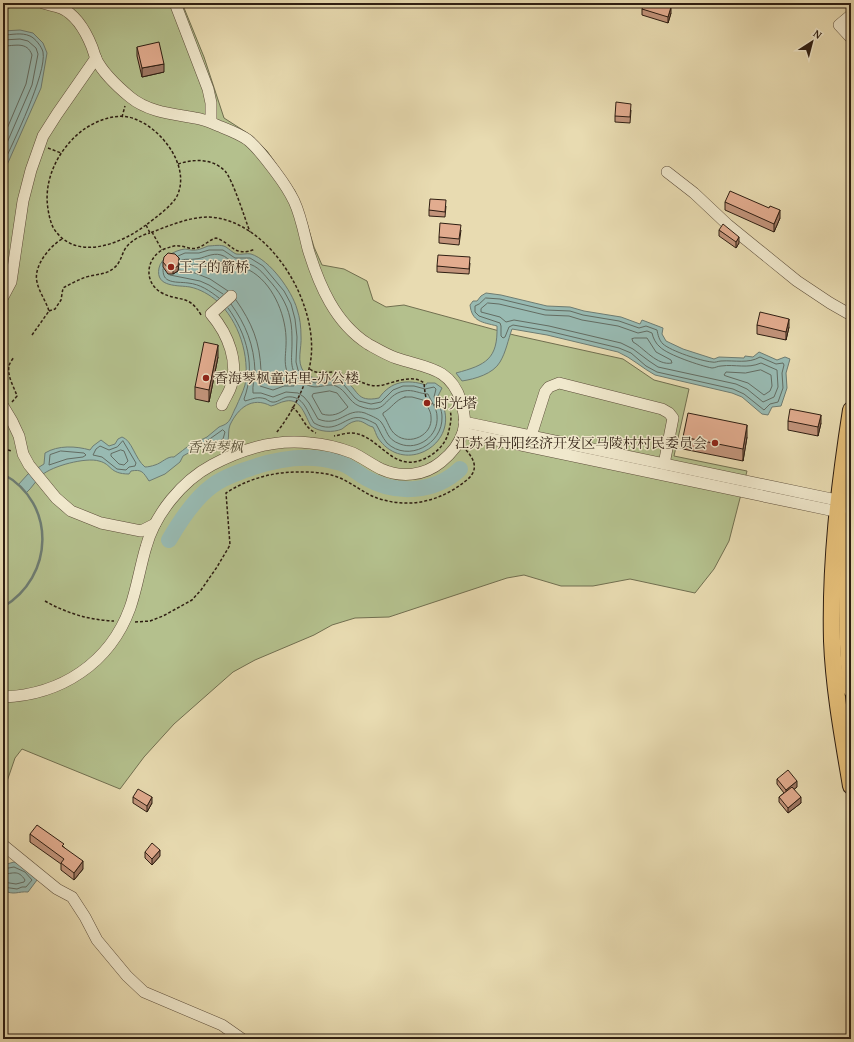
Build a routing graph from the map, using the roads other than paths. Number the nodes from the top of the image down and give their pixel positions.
1 (7, 3) edge
2 (43, 3) edge
3 (3, 4) edge
4 (173, 4) edge
5 (851, 16) edge
6 (851, 38) edge
7 (96, 58) junction
8 (211, 122) junction
9 (667, 172) dead end
10 (3, 296) edge
11 (231, 296) dead end
12 (851, 315) edge
13 (222, 405) dead end
14 (4, 407) edge
15 (851, 410) edge
16 (462, 433) junction
17 (531, 436) junction
18 (664, 464) junction
19 (846, 510) edge
20 (155, 524) junction
21 (851, 689) edge
22 (3, 697) edge
23 (851, 786) edge
24 (3, 845) edge
25 (242, 1039) edge

1 - 3 street
2 - 7 street
4 - 8 street
5 - 6 street
7 - 8 street
7 - 10 street
8 - 16 street
9 - 12 street
11 - 13 street
14 - 20 street
15 - 19 highway
16 - 17 street
16 - 19 street
16 - 20 street
17 - 18 street
17 - 18 street
18 - 19 street
19 - 21 highway
19 - 23 highway
20 - 22 street
24 - 25 street

